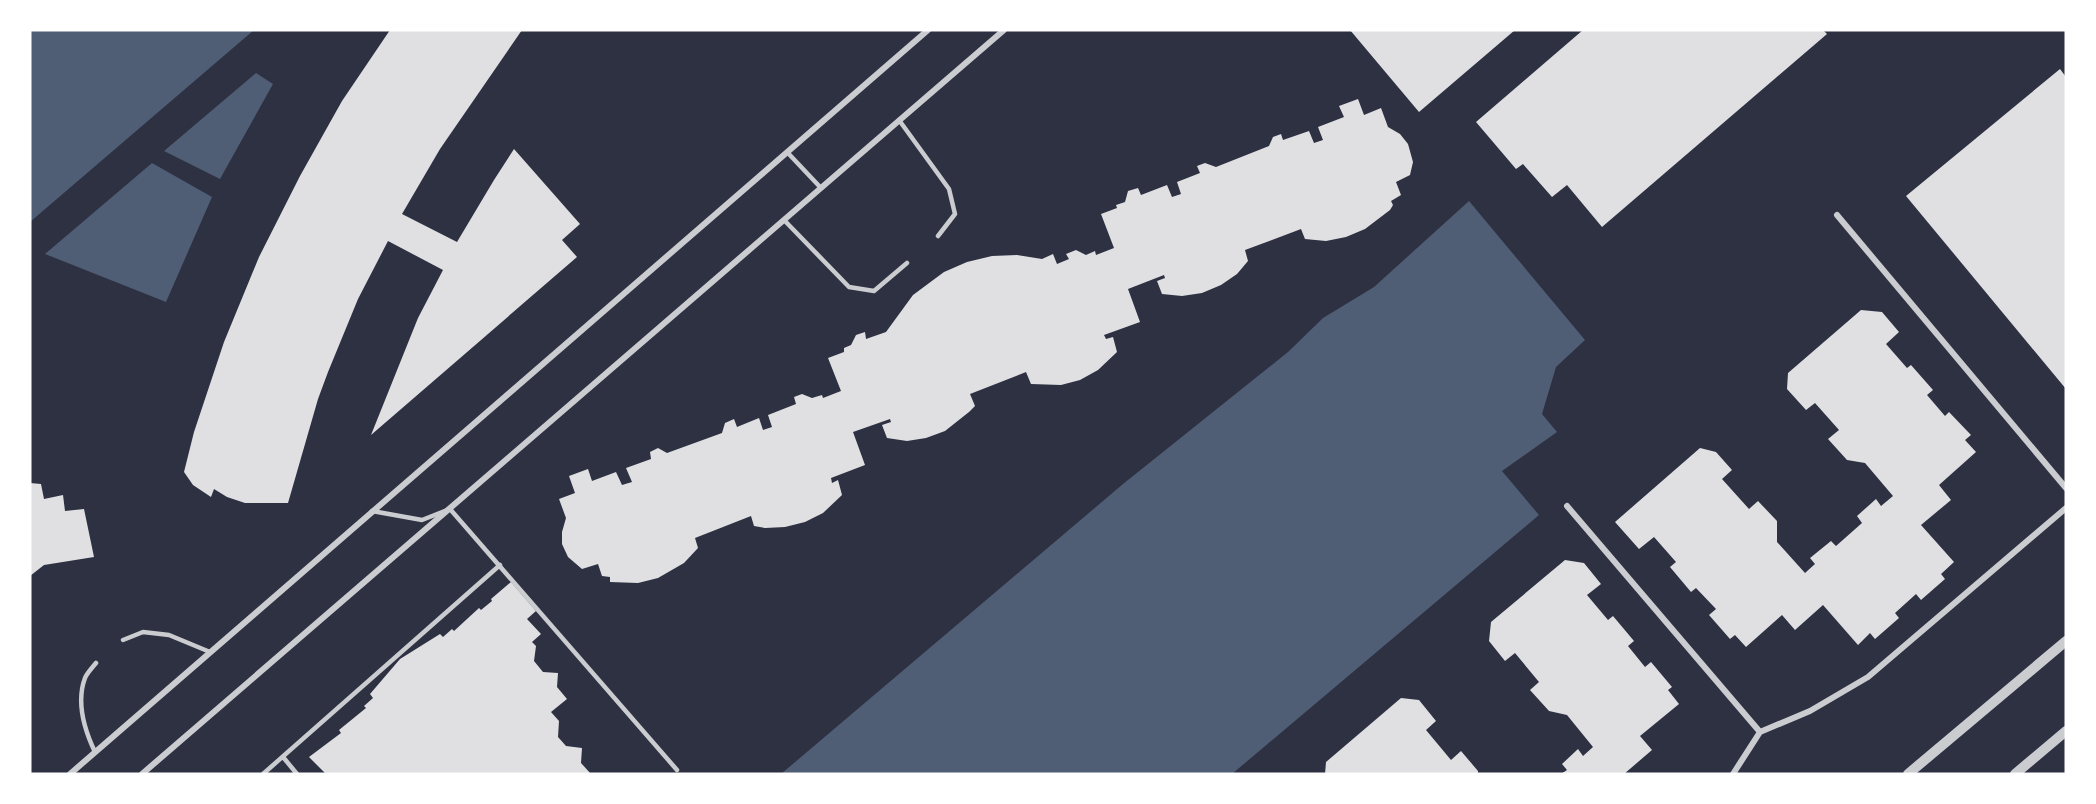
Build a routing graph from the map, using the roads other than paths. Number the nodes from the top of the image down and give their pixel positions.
1 (928, 30) edge
2 (1004, 30) edge
3 (899, 120) junction
4 (787, 152) junction
5 (821, 188) junction
6 (1837, 215) dead end
7 (783, 220) junction
8 (938, 236) dead end
9 (907, 263) dead end
10 (2066, 488) edge
11 (1567, 506) dead end
12 (2066, 508) edge
13 (450, 509) junction
14 (372, 511) junction
15 (500, 565) junction
16 (123, 640) dead end
17 (2066, 641) edge
18 (210, 652) junction
19 (96, 663) dead end
20 (2066, 731) edge
21 (1760, 732) junction
22 (94, 752) junction
23 (283, 757) junction
24 (677, 770) dead end
25 (70, 774) edge
26 (142, 774) edge
27 (263, 774) edge
28 (297, 774) edge
29 (1733, 774) edge
30 (1908, 774) edge
31 (2015, 774) edge

1 - 4 street
2 - 3 street
3 - 5 street
3 - 8 lane
4 - 5 lane
4 - 14 street
5 - 7 street
6 - 10 street
7 - 9 lane
7 - 13 street
11 - 21 street
12 - 21 street
13 - 14 lane
13 - 15 lane
13 - 26 street
14 - 18 street
15 - 23 lane
15 - 24 lane
16 - 18 lane
17 - 30 street
18 - 22 street
19 - 22 lane
20 - 31 street
21 - 29 street
22 - 25 street
23 - 27 lane
23 - 28 lane

